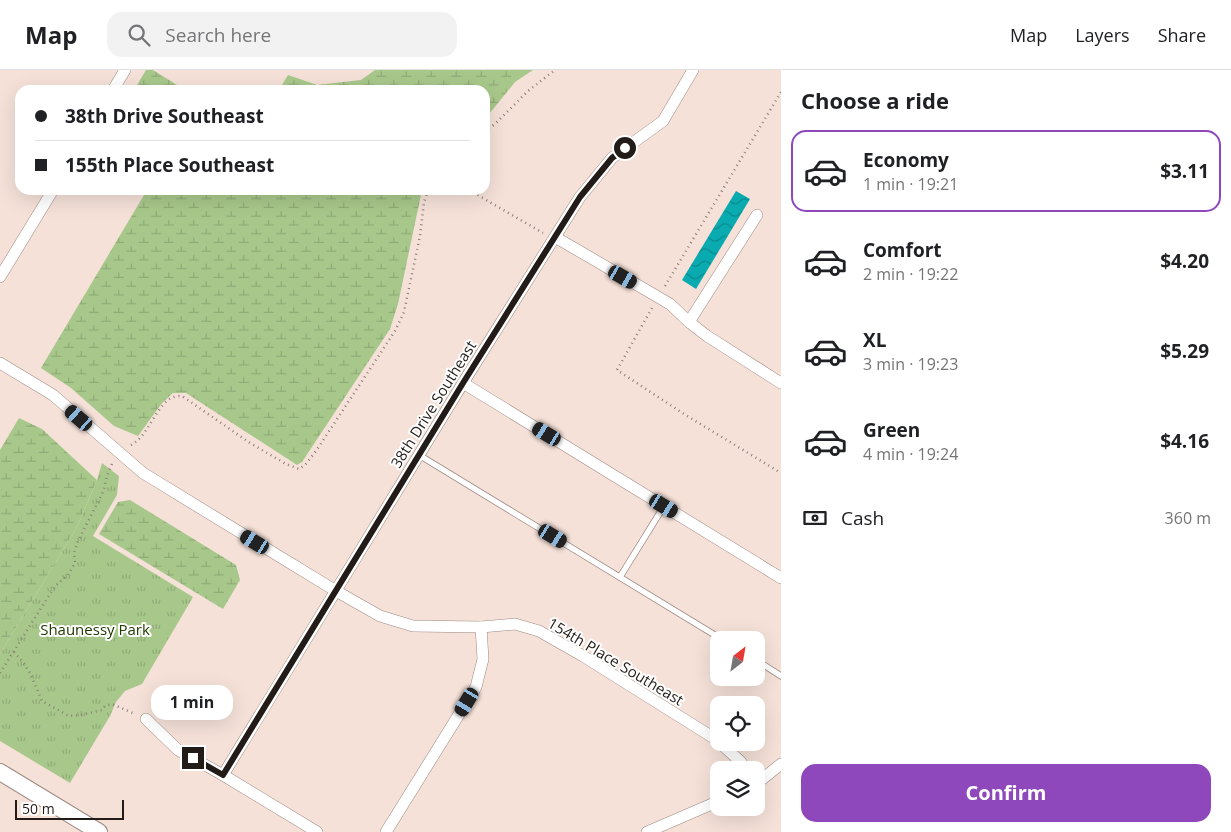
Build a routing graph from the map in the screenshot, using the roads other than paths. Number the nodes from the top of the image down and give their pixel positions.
1 (125, 70) edge
2 (693, 70) edge
3 (116, 85) edge
4 (49, 195) edge
5 (757, 215) dead end
6 (554, 238) junction
7 (0, 277) edge
8 (689, 322) junction
9 (0, 363) edge
10 (781, 382) edge
11 (463, 383) junction
12 (419, 455) junction
13 (664, 506) junction
14 (620, 577) junction
15 (781, 578) edge
16 (336, 591) junction
17 (481, 627) junction
18 (710, 632) edge
19 (765, 666) edge
20 (781, 676) edge
21 (146, 718) road end
22 (710, 735) edge
23 (729, 751) edge
24 (740, 761) edge
25 (781, 764) edge
26 (0, 772) edge
27 (223, 775) junction
28 (765, 777) edge
29 (710, 805) edge
30 (99, 832) edge
31 (318, 832) edge
32 (386, 832) edge
33 (647, 832) edge

1 - 3 street
2 - 6 street, 38th Drive Southeast
4 - 7 street
5 - 8 street
6 - 8 street
6 - 11 street, 38th Drive Southeast
8 - 10 street
9 - 16 street, 154th Place Southeast
11 - 12 street, 38th Drive Southeast
11 - 13 street
12 - 14 lane
12 - 16 street, 38th Drive Southeast
13 - 14 lane
13 - 15 street
14 - 18 lane
16 - 17 street, 154th Place Southeast
16 - 27 street, 38th Drive Southeast
17 - 22 street, 154th Place Southeast
17 - 32 street
19 - 20 lane
21 - 27 street
23 - 24 street, 154th Place Southeast
25 - 28 street
26 - 30 street
27 - 31 street
29 - 33 street

